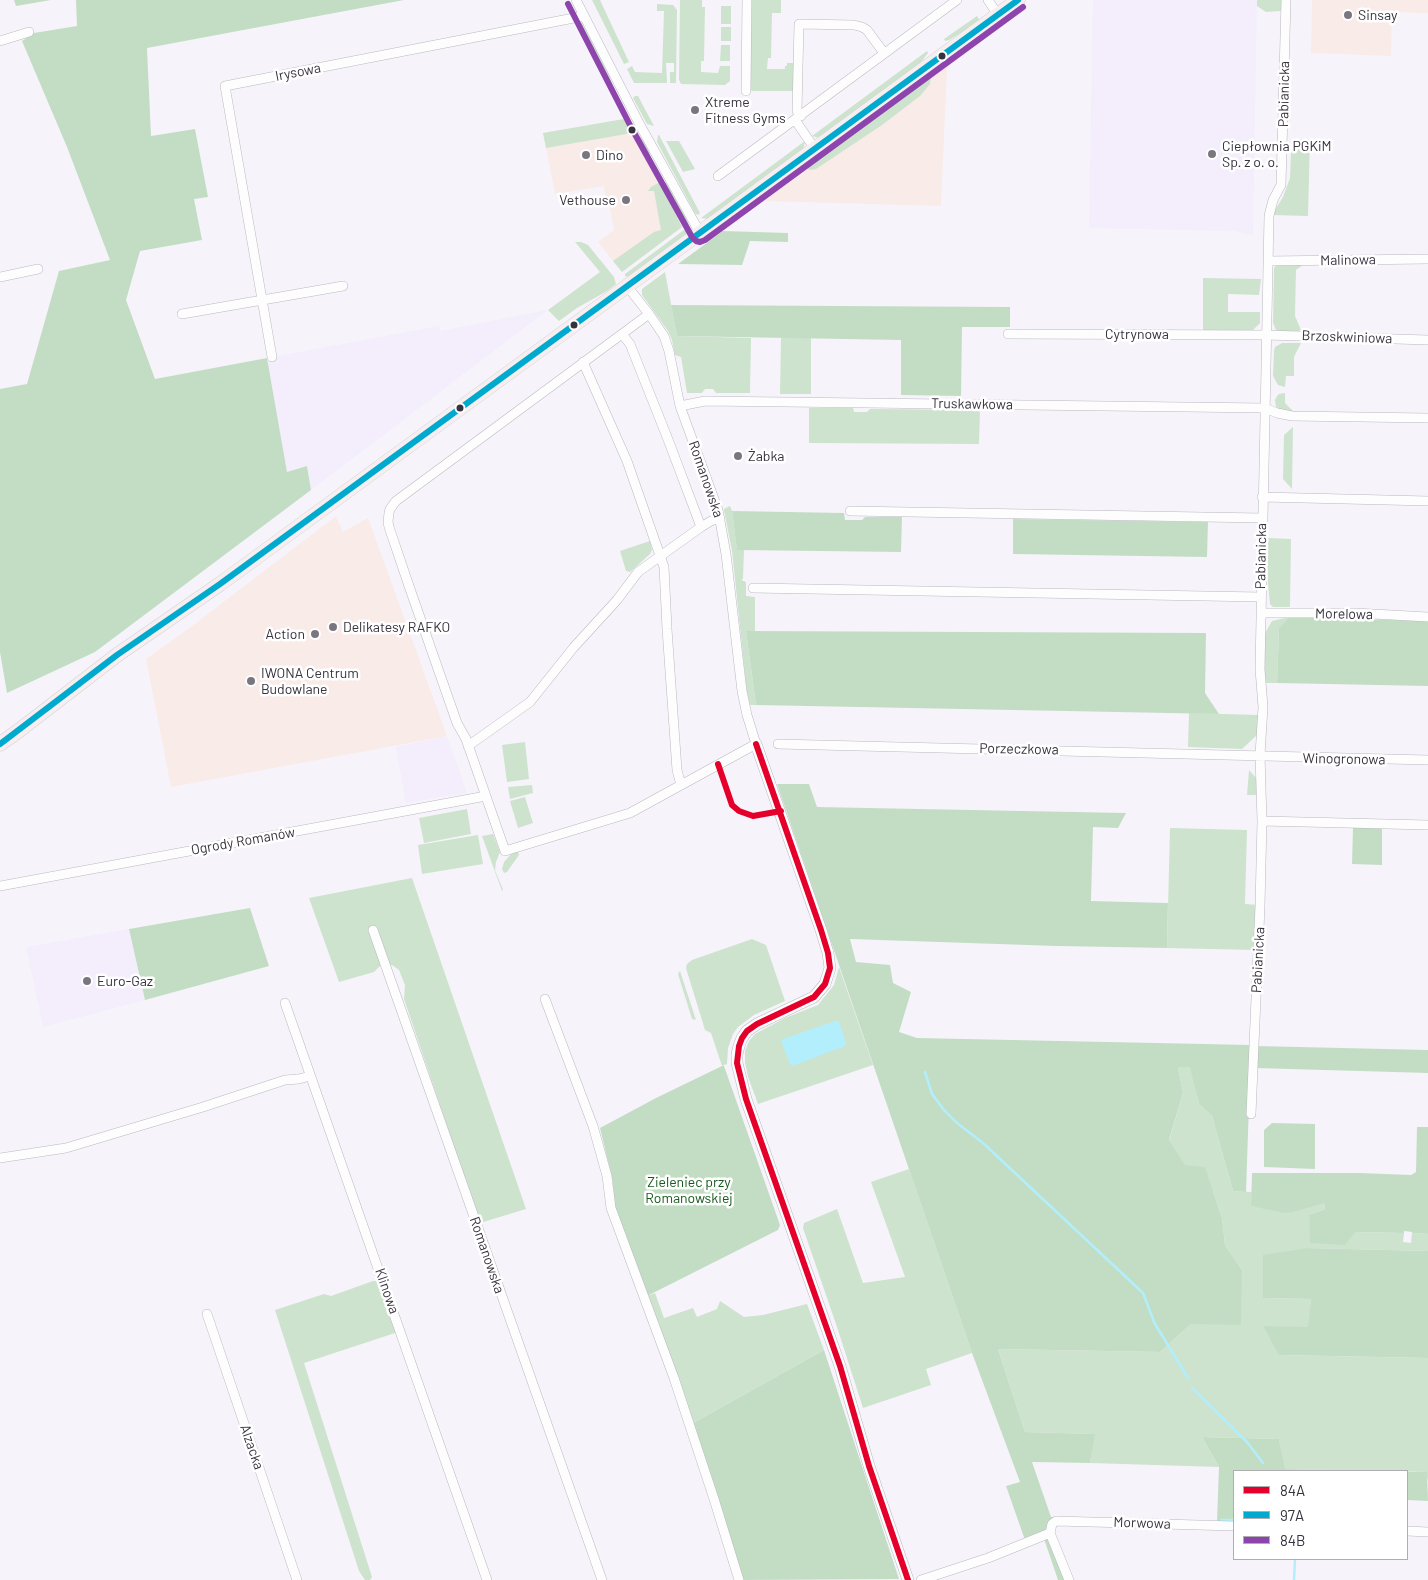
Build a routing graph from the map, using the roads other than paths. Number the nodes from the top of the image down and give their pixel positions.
1 (576, 0) edge
2 (747, 0) edge
3 (957, 0) edge
4 (988, 0) edge
5 (1018, 0) edge
6 (1286, 0) edge
7 (998, 14) junction
8 (584, 16) junction
9 (29, 32) dead end
10 (0, 41) edge
11 (884, 54) junction
12 (746, 91) dead end
13 (798, 118) junction
14 (815, 149) junction
15 (718, 176) dead end
16 (700, 233) junction
17 (1428, 259) edge
18 (1268, 261) junction
19 (38, 269) dead end
20 (0, 276) edge
21 (343, 286) dead end
22 (627, 286) junction
23 (262, 300) junction
24 (182, 314) dead end
25 (649, 314) junction
26 (622, 334) junction
27 (1008, 334) dead end
28 (1267, 335) junction
29 (1428, 340) edge
30 (272, 357) dead end
31 (583, 362) junction
32 (680, 406) junction
33 (1265, 408) junction
34 (1428, 418) edge
35 (1262, 497) junction
36 (1428, 501) edge
37 (850, 511) dead end
38 (720, 518) junction
39 (1262, 518) junction
40 (701, 527) junction
41 (659, 555) junction
42 (753, 588) dead end
43 (1261, 596) junction
44 (1261, 613) junction
45 (1428, 617) edge
46 (0, 744) edge
47 (756, 744) junction
48 (778, 744) dead end
49 (468, 746) junction
50 (1260, 755) junction
51 (1428, 760) edge
52 (682, 785) junction
53 (486, 796) junction
54 (1262, 822) junction
55 (1428, 825) edge
56 (0, 886) edge
57 (373, 930) dead end
58 (545, 999) dead end
59 (285, 1003) dead end
60 (310, 1076) junction
61 (1251, 1114) dead end
62 (0, 1158) edge
63 (207, 1314) dead end
64 (1233, 1526) edge
65 (1051, 1529) junction
66 (1408, 1531) edge
67 (1428, 1532) edge
68 (297, 1580) edge
69 (487, 1580) edge
70 (602, 1580) edge
71 (739, 1580) edge
72 (908, 1580) edge
73 (921, 1580) edge
74 (1069, 1580) edge

1 - 8 street
2 - 12 street
3 - 11 street
4 - 7 street
5 - 7 main road
6 - 18 street, Pabianicka
7 - 14 main road
8 - 16 street
8 - 23 street, Irysowa
9 - 10 street
11 - 13 street
11 - 13 street
13 - 14 street
13 - 15 street
14 - 16 main road
16 - 22 main road
17 - 18 street, Malinowa
18 - 28 street, Pabianicka
19 - 20 street
21 - 23 street
22 - 25 street, Romanowska
22 - 46 main road
23 - 24 street
23 - 30 street, Irysowa
25 - 26 street
25 - 32 street, Romanowska
26 - 31 street
26 - 40 street
27 - 28 street, Cytrynowa
28 - 29 street, Brzoskwiniowa
28 - 33 street, Pabianicka
31 - 41 street
31 - 49 street
32 - 33 street, Truskawkowa
32 - 38 street, Romanowska
33 - 34 street, Truskawkowa
33 - 35 street, Pabianicka
35 - 36 street
35 - 39 street, Pabianicka
37 - 39 street
38 - 40 street
38 - 47 street, Romanowska
39 - 43 street, Pabianicka
40 - 41 street
41 - 49 street
41 - 52 street
42 - 43 street
43 - 44 street, Pabianicka
44 - 45 street, Morelowa
44 - 50 street, Pabianicka
47 - 52 street
47 - 72 street, Romanowska
48 - 50 street, Porzeczkowa
49 - 53 street
50 - 51 street, Winogronowa
50 - 54 street, Pabianicka
52 - 53 street
53 - 56 street, Ogrody Romanów
54 - 55 street
54 - 61 street, Pabianicka
57 - 70 street, Romanowska
58 - 71 street
59 - 60 street, Klinowa
60 - 62 street
60 - 69 street, Klinowa
63 - 68 street, Alzacka
64 - 65 street, Morwowa
65 - 73 street, Morwowa
65 - 74 street
66 - 67 street

